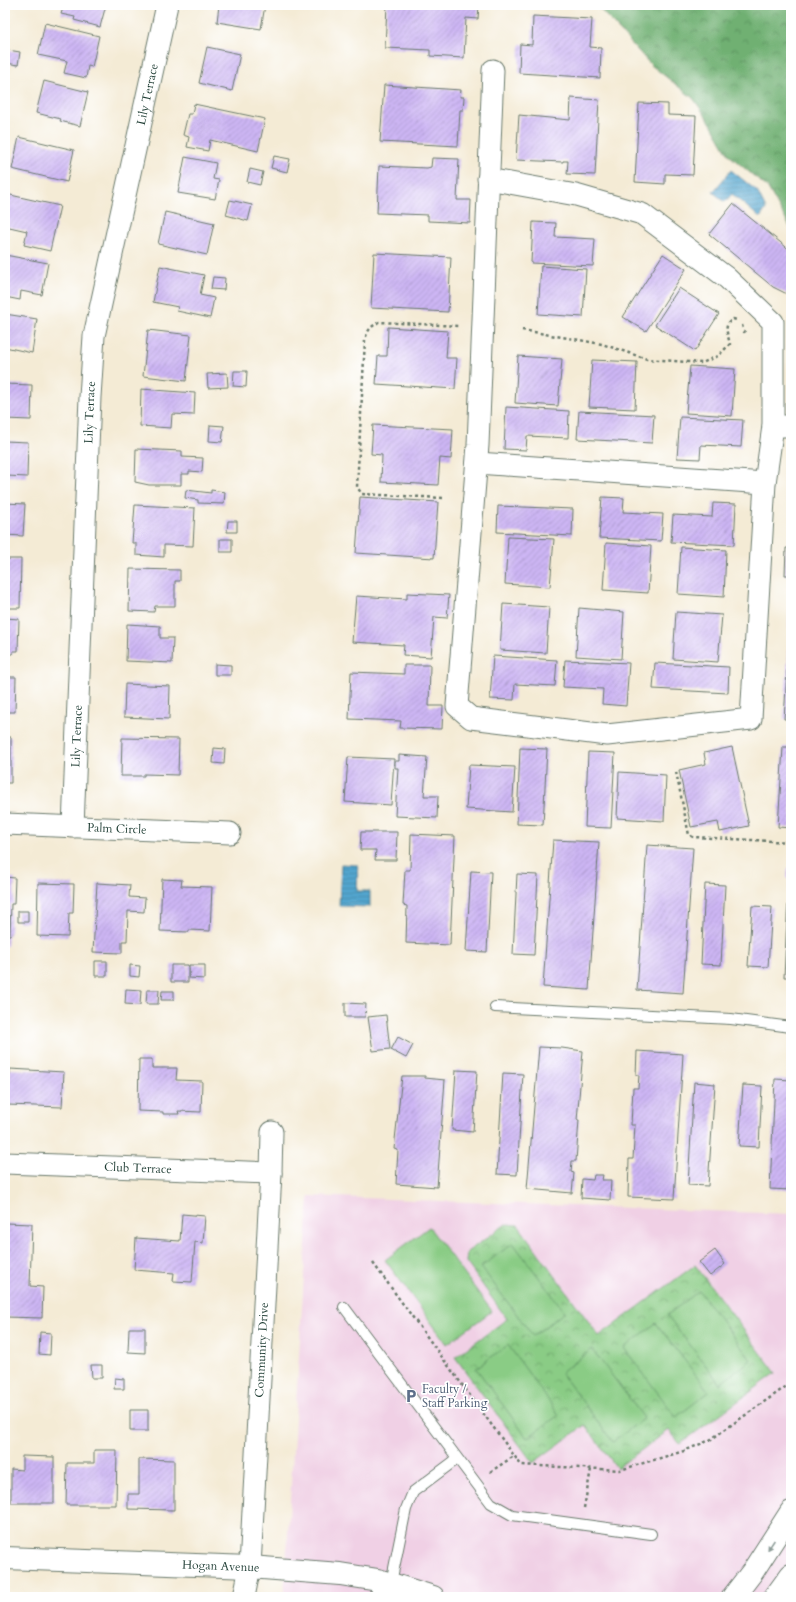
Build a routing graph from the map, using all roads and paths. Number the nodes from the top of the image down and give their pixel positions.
1 (167, 5) edge
2 (493, 70) dead end
3 (488, 179) junction
4 (462, 326) dead end
5 (750, 329) dead end
6 (522, 330) dead end
7 (782, 426) edge
8 (477, 464) junction
9 (765, 483) junction
10 (443, 498) dead end
11 (676, 772) dead end
12 (5, 824) edge
13 (74, 827) junction
14 (230, 833) dead end
15 (791, 842) edge
16 (495, 1007) dead end
17 (791, 1027) edge
18 (272, 1132) dead end
19 (5, 1163) edge
20 (271, 1173) junction
21 (373, 1263) dead end
22 (344, 1306) dead end
23 (791, 1383) edge
24 (514, 1456) junction
25 (457, 1459) junction
26 (591, 1469) junction
27 (475, 1482) junction
28 (791, 1512) edge
29 (581, 1524) junction
30 (651, 1534) dead end
31 (5, 1558) edge
32 (250, 1567) junction
33 (791, 1575) edge
34 (382, 1587) edge
35 (244, 1597) edge
36 (433, 1597) edge
37 (733, 1597) edge
38 (775, 1597) edge

1 - 13 street, Lily Terrace
2 - 3 street
3 - 7 street
3 - 8 street
4 - 10 path
5 - 6 path
7 - 9 street
8 - 9 street
8 - 9 street
11 - 15 path
12 - 13 street, Palm Circle
13 - 14 street, Palm Circle
16 - 17 lane
18 - 20 street, Community Drive
19 - 20 street, Club Terrace
20 - 32 street, Community Drive
21 - 24 path
22 - 25 lane
23 - 26 path
24 - 26 path
24 - 27 path
25 - 27 lane
25 - 34 lane
26 - 29 path
27 - 29 lane
28 -> 37 street
29 - 30 lane
31 - 32 street, Hogan Avenue
32 - 34 street, Hogan Avenue
32 - 35 street, Community Drive
33 - 38 street
34 - 36 street, Hogan Avenue

